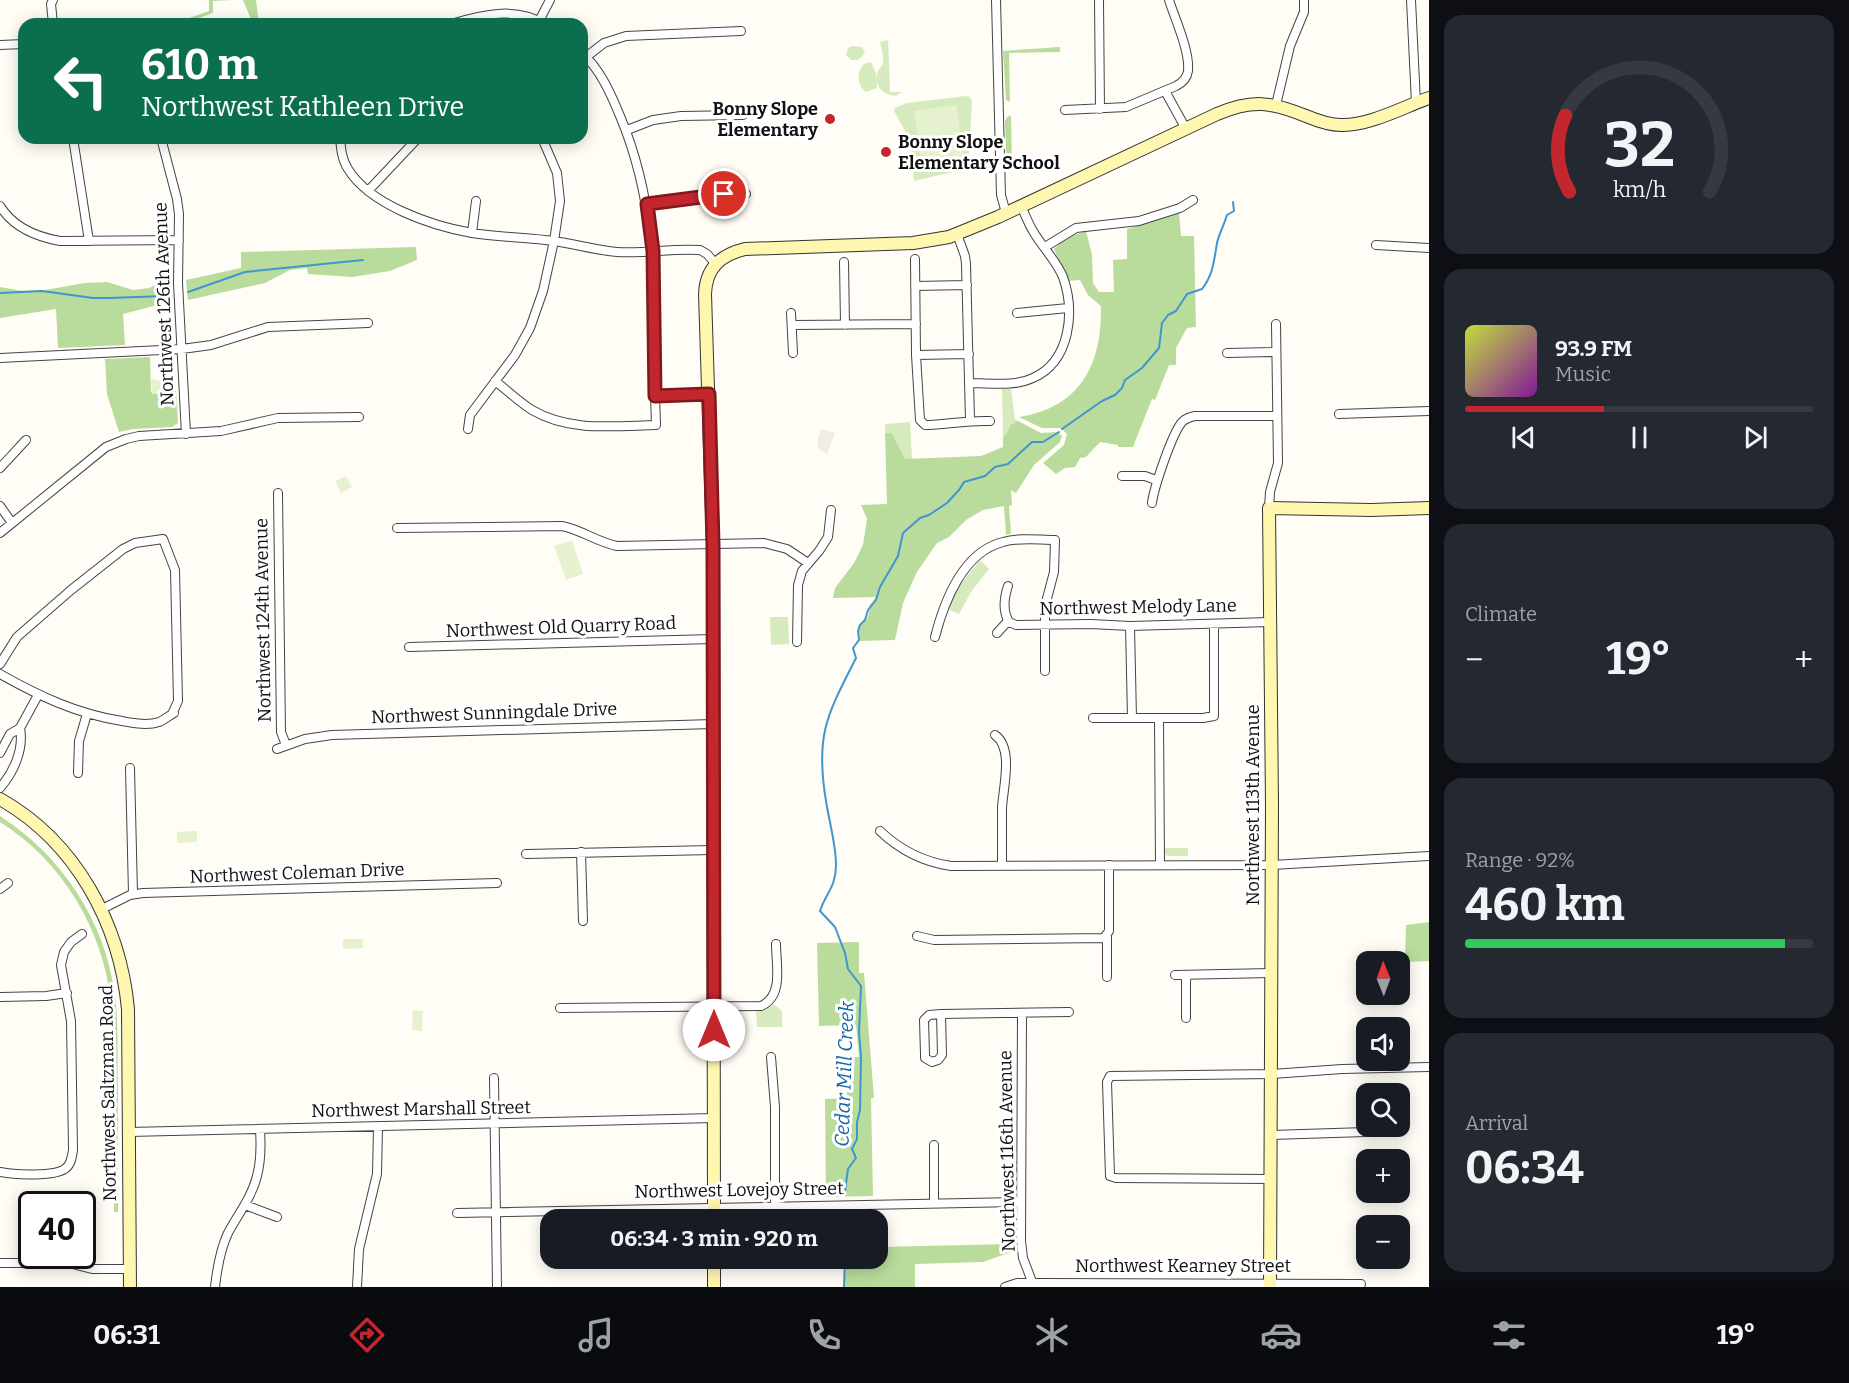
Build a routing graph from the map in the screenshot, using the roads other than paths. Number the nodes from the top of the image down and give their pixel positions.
1 (53, 0) edge
2 (550, 0) edge
3 (996, 0) edge
4 (1099, 0) edge
5 (1169, 0) edge
6 (1304, 0) edge
7 (1411, 0) edge
8 (52, 18) edge
9 (473, 18) edge
10 (530, 18) edge
11 (543, 18) edge
12 (741, 31) dead end
13 (18, 44) edge
14 (0, 45) edge
15 (588, 53) edge
16 (588, 61) edge
17 (1165, 91) junction
18 (1429, 98) edge
19 (1416, 103) junction
20 (1276, 105) junction
21 (1100, 109) junction
22 (1065, 110) dead end
23 (743, 115) dead end
24 (1186, 129) junction
25 (627, 130) junction
26 (74, 144) edge
27 (165, 144) edge
28 (341, 144) edge
29 (412, 144) edge
30 (545, 144) edge
31 (368, 191) junction
32 (746, 194) dead end
33 (1193, 200) dead end
34 (476, 201) dead end
35 (647, 204) junction
36 (1021, 206) junction
37 (1, 209) edge
38 (1006, 213) junction
39 (472, 233) junction
40 (957, 234) junction
41 (179, 240) junction
42 (89, 241) junction
43 (554, 241) junction
44 (1376, 245) dead end
45 (1045, 247) junction
46 (1429, 248) edge
47 (653, 251) junction
48 (915, 259) dead end
49 (844, 262) dead end
50 (715, 263) junction
51 (967, 285) junction
52 (915, 286) junction
53 (1068, 308) junction
54 (791, 313) dead end
55 (1017, 313) dead end
56 (368, 323) dead end
57 (916, 324) junction
58 (1275, 324) dead end
59 (845, 325) junction
60 (792, 326) junction
61 (182, 349) junction
62 (1276, 352) junction
63 (793, 353) dead end
64 (1227, 353) dead end
65 (969, 354) junction
66 (916, 355) junction
67 (0, 358) edge
68 (495, 381) junction
69 (970, 383) junction
70 (709, 394) junction
71 (655, 396) junction
72 (1429, 411) edge
73 (1339, 414) dead end
74 (1277, 416) junction
75 (359, 417) dead end
76 (970, 420) junction
77 (990, 421) dead end
78 (468, 429) dead end
79 (186, 434) junction
80 (26, 440) dead end
81 (0, 468) edge
82 (1122, 476) dead end
83 (1156, 480) junction
84 (278, 493) dead end
85 (1152, 503) dead end
86 (0, 506) edge
87 (1269, 508) junction
88 (1429, 508) edge
89 (831, 510) dead end
90 (12, 523) junction
91 (397, 528) dead end
92 (0, 532) edge
93 (713, 545) junction
94 (808, 563) junction
95 (1008, 586) dead end
96 (1008, 621) junction
97 (1270, 622) junction
98 (1214, 624) junction
99 (1045, 625) junction
100 (1130, 626) junction
101 (997, 633) dead end
102 (935, 637) dead end
103 (713, 639) junction
104 (797, 642) dead end
105 (409, 647) dead end
106 (0, 664) edge
107 (1045, 671) dead end
108 (0, 674) edge
109 (38, 696) junction
110 (87, 714) junction
111 (1093, 718) dead end
112 (1132, 718) junction
113 (1159, 718) junction
114 (713, 724) junction
115 (20, 728) junction
116 (995, 735) dead end
117 (286, 745) junction
118 (277, 748) dead end
119 (0, 753) edge
120 (130, 768) dead end
121 (78, 773) dead end
122 (0, 788) edge
123 (0, 799) edge
124 (880, 831) dead end
125 (714, 850) junction
126 (580, 852) junction
127 (526, 854) dead end
128 (1429, 856) edge
129 (1160, 864) junction
130 (1109, 865) junction
131 (1272, 865) junction
132 (1002, 866) junction
133 (8, 883) dead end
134 (497, 883) dead end
135 (0, 889) edge
136 (133, 894) junction
137 (102, 909) junction
138 (583, 921) dead end
139 (82, 934) dead end
140 (917, 936) dead end
141 (1107, 937) junction
142 (776, 944) dead end
143 (1271, 973) junction
144 (1175, 975) dead end
145 (1186, 975) junction
146 (1107, 977) dead end
147 (67, 993) junction
148 (0, 997) edge
149 (714, 1005) junction
150 (560, 1008) dead end
151 (1069, 1012) dead end
152 (1022, 1013) junction
153 (941, 1014) junction
154 (1186, 1018) dead end
155 (771, 1057) dead end
156 (1429, 1067) edge
157 (1272, 1074) junction
158 (494, 1078) dead end
159 (714, 1118) junction
160 (496, 1124) junction
161 (378, 1126) junction
162 (260, 1130) junction
163 (129, 1132) junction
164 (1356, 1132) edge
165 (1271, 1135) junction
166 (934, 1144) dead end
167 (0, 1172) edge
168 (1271, 1179) junction
169 (934, 1202) junction
170 (1021, 1202) junction
171 (246, 1205) junction
172 (714, 1206) junction
173 (775, 1206) junction
174 (495, 1211) junction
175 (457, 1212) dead end
176 (277, 1217) dead end
177 (0, 1263) edge
178 (130, 1269) junction
179 (714, 1269) edge
180 (1362, 1284) dead end
181 (1034, 1285) edge
182 (1107, 1285) edge
183 (1270, 1285) edge
184 (130, 1287) edge
185 (215, 1287) edge
186 (357, 1287) edge
187 (497, 1287) edge
188 (714, 1287) edge
189 (1005, 1287) edge

1 - 8 street
2 - 11 street
3 - 38 street
4 - 21 street
5 - 17 street
6 - 20 street
7 - 19 street
9 - 10 street
12 - 15 street
13 - 14 street
16 - 25 street
17 - 21 street
17 - 24 street
18 - 19 street
19 - 20 street
20 - 24 street
21 - 22 street
23 - 25 street
24 - 36 street
25 - 35 street
26 - 42 street
27 - 41 street, Northwest 126th Avenue
28 - 31 street
29 - 31 street
30 - 43 street
31 - 39 street
32 - 35 street
33 - 45 street
34 - 39 street
35 - 47 street
36 - 38 street
36 - 45 street
37 - 42 street
38 - 40 street
39 - 43 street
40 - 50 street
40 - 51 street
41 - 42 street
41 - 61 street, Northwest 126th Avenue
43 - 47 street
43 - 68 street
44 - 46 street
45 - 53 street
47 - 50 street
47 - 71 street
48 - 52 street
49 - 59 street
50 - 70 street
51 - 52 street
51 - 65 street
52 - 57 street
53 - 55 street
53 - 69 street
54 - 60 street
56 - 61 street
57 - 59 street
57 - 66 street
58 - 62 street, Northwest 113th Avenue
59 - 60 street
60 - 63 street
61 - 67 street
61 - 79 street, Northwest 126th Avenue
62 - 64 street
62 - 74 street, Northwest 113th Avenue
65 - 66 street
65 - 69 street
66 - 76 street
68 - 71 street
68 - 78 street
69 - 76 street
70 - 71 street
70 - 93 street
72 - 73 street
74 - 83 street
74 - 87 street, Northwest 113th Avenue
75 - 79 street
76 - 77 street
79 - 90 street
80 - 81 street
82 - 83 street
83 - 85 street
84 - 117 street, Northwest 124th Avenue
86 - 90 street
87 - 88 street
87 - 97 street, Northwest 113th Avenue
89 - 94 street
90 - 92 street
91 - 93 street
93 - 94 street
93 - 103 street
94 - 104 street
95 - 96 street
96 - 99 street, Northwest Melody Lane
96 - 101 street
97 - 98 street, Northwest Melody Lane
97 - 131 street, Northwest 113th Avenue
98 - 100 street, Northwest Melody Lane
98 - 113 street
99 - 100 street, Northwest Melody Lane
99 - 102 street
99 - 107 street
100 - 112 street
103 - 105 street, Northwest Old Quarry Road
103 - 114 street
106 - 110 street
108 - 109 street
109 - 110 street
109 - 115 street
110 - 121 street
111 - 112 street
112 - 113 street
113 - 129 street
114 - 117 street, Northwest Sunningdale Drive
114 - 125 street
115 - 119 street
115 - 122 street
116 - 132 street
117 - 118 street, Northwest Sunningdale Drive
120 - 136 street
123 - 137 street, Northwest Saltzman Road
124 - 132 street
125 - 126 street
125 - 149 street
126 - 127 street
126 - 138 street
128 - 131 street
129 - 130 street
129 - 131 street
130 - 132 street
130 - 141 street
131 - 143 street, Northwest 113th Avenue
133 - 135 street
134 - 136 street, Northwest Coleman Drive
136 - 137 street, Northwest Coleman Drive
137 - 163 street, Northwest Saltzman Road
139 - 147 street
140 - 141 street
141 - 146 street
142 - 149 street
143 - 145 street
143 - 157 street, Northwest 113th Avenue
144 - 145 street
145 - 154 street
147 - 148 street
147 - 167 street
149 - 150 street
149 - 159 street
151 - 152 street
152 - 153 street
152 - 170 street, Northwest 116th Avenue
153 - 153 street
155 - 173 street
156 - 157 street
157 - 165 street, Northwest 113th Avenue
157 - 168 street
158 - 160 street
159 - 160 street, Northwest Marshall Street
159 - 172 street
160 - 161 street, Northwest Marshall Street
160 - 174 street
161 - 162 street, Northwest Marshall Street
161 - 186 street
162 - 163 street, Northwest Marshall Street
162 - 171 street
163 - 178 street, Northwest Saltzman Road
164 - 165 street
165 - 168 street, Northwest 113th Avenue
166 - 169 street
168 - 183 street, Northwest 113th Avenue
169 - 170 street, Northwest Lovejoy Street
169 - 173 street, Northwest Lovejoy Street
170 - 181 street, Northwest 116th Avenue
171 - 176 street
171 - 185 street
172 - 173 street, Northwest Lovejoy Street
172 - 174 street, Northwest Lovejoy Street
174 - 175 street, Northwest Lovejoy Street
174 - 187 street
177 - 178 street
178 - 184 street, Northwest Saltzman Road
179 - 188 street
180 - 183 street, Northwest Kearney Street
181 - 182 street, Northwest Kearney Street
181 - 189 street, Northwest Kearney Street
182 - 183 street, Northwest Kearney Street

